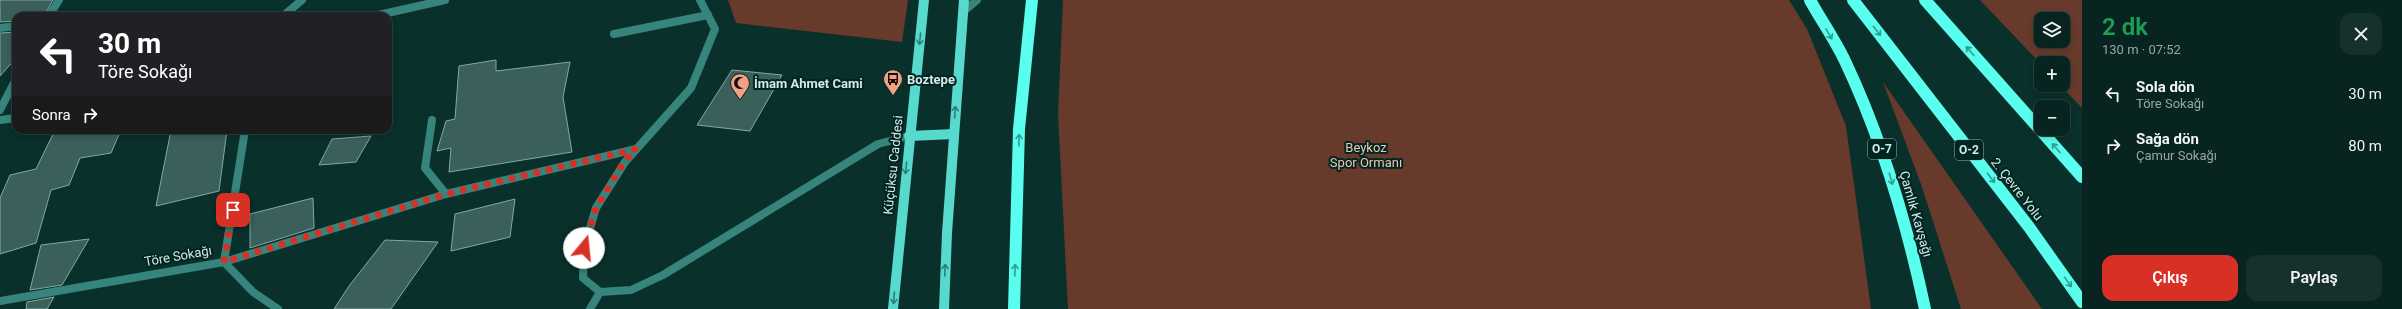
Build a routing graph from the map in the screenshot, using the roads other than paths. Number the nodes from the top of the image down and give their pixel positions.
1 (59, 0) edge
2 (302, 0) edge
3 (445, 0) edge
4 (700, 0) edge
5 (924, 0) edge
6 (964, 0) edge
7 (977, 0) edge
8 (1028, 0) edge
9 (1032, 0) edge
10 (1810, 0) edge
11 (1853, 0) edge
12 (1925, 0) edge
13 (52, 12) edge
14 (288, 12) edge
15 (392, 12) edge
16 (963, 12) junction
17 (708, 15) junction
18 (12, 26) edge
19 (0, 28) edge
20 (1028, 33) junction
21 (614, 34) dead end
22 (12, 87) edge
23 (0, 110) edge
24 (12, 118) edge
25 (0, 120) edge
26 (432, 120) dead end
27 (244, 134) edge
28 (954, 134) junction
29 (909, 136) junction
30 (636, 149) junction
31 (2082, 178) edge
32 (446, 194) junction
33 (224, 262) junction
34 (600, 292) junction
35 (0, 301) edge
36 (2082, 302) edge
37 (278, 309) edge
38 (590, 309) edge
39 (893, 309) edge
40 (944, 309) edge
41 (1014, 309) edge
42 (1925, 309) edge

1 - 13 street
2 - 14 street
3 - 15 street
4 - 17 street
5 -> 29 main road, Küçüksu Caddesi
6 - 16 main road
7 - 16 street
8 - 20 highway
9 - 20 highway
10 -> 42 highway, Çamlık Kavşağı / O-7
11 -> 36 highway, 2. Çevre Yolu / O-2
31 -> 12 highway
28 -> 16 main road
17 - 21 street
17 - 30 street
18 - 19 street
41 -> 20 highway
22 - 23 street
24 - 25 street
26 - 32 street
27 - 33 street
28 - 29 main road
40 -> 28 main road
29 - 34 street
29 -> 39 main road, Küçüksu Caddesi
30 - 32 street, Töre Sokağı
30 - 34 street
32 - 33 street, Töre Sokağı
33 - 35 street, Töre Sokağı
33 - 37 street
34 - 38 street

